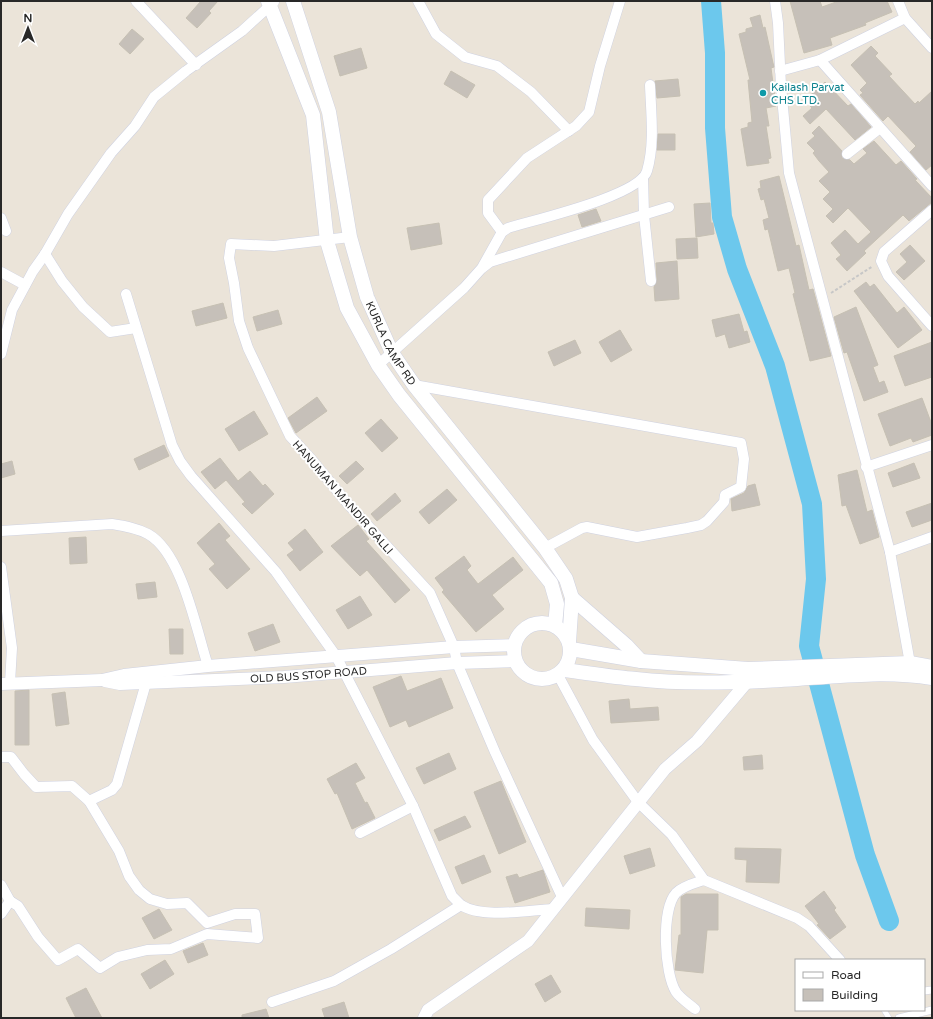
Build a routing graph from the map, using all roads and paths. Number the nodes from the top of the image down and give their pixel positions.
1 (136, 1) edge
2 (293, 1) edge
3 (418, 1) edge
4 (620, 1) edge
5 (774, 1) edge
6 (898, 1) edge
7 (271, 3) edge
8 (905, 18) junction
9 (932, 48) edge
10 (820, 60) junction
11 (196, 64) junction
12 (780, 71) junction
13 (650, 86) dead end
14 (880, 128) junction
15 (569, 131) junction
16 (847, 154) dead end
17 (643, 178) junction
18 (932, 186) edge
19 (669, 207) dead end
20 (932, 210) edge
21 (644, 215) junction
22 (1, 218) edge
23 (6, 231) dead end
24 (502, 232) junction
25 (350, 237) junction
26 (327, 241) junction
27 (45, 254) junction
28 (880, 261) junction
29 (481, 269) junction
30 (1, 272) edge
31 (651, 281) dead end
32 (25, 285) junction
33 (126, 294) dead end
34 (822, 299) junction
35 (932, 326) edge
36 (136, 328) junction
37 (392, 353) junction
38 (1, 354) edge
39 (378, 365) junction
40 (414, 385) junction
41 (932, 445) edge
42 (866, 467) junction
43 (1, 531) edge
44 (932, 537) edge
45 (545, 548) junction
46 (890, 552) junction
47 (1, 567) edge
48 (572, 598) junction
49 (555, 626) junction
50 (514, 645) junction
51 (570, 646) junction
52 (454, 647) junction
53 (336, 656) junction
54 (515, 661) junction
55 (641, 661) junction
56 (457, 662) junction
57 (246, 664) junction
58 (208, 666) junction
59 (932, 667) edge
60 (911, 669) junction
61 (344, 672) junction
62 (561, 672) junction
63 (748, 675) junction
64 (246, 677) junction
65 (932, 678) edge
66 (102, 680) junction
67 (146, 683) junction
68 (6, 684) edge
69 (1, 756) edge
70 (89, 801) junction
71 (638, 802) junction
72 (412, 806) junction
73 (360, 833) dead end
74 (704, 880) junction
75 (1, 885) edge
76 (562, 897) junction
77 (10, 901) junction
78 (461, 905) junction
79 (1, 914) edge
80 (550, 914) junction
81 (839, 959) edge
82 (272, 1002) dead end
83 (695, 1008) dead end
84 (932, 1010) edge
85 (424, 1018) edge
86 (898, 1018) edge

1 - 11 street
2 - 25 main road, KURLA CAMP RD
3 - 15 street
4 - 15 street
5 - 12 street
6 - 8 street
7 - 11 street
7 - 26 main road, KURLA CAMP RD
8 - 9 street
8 - 10 street
10 - 12 street
10 - 14 street
11 - 27 street
12 - 34 street
13 - 17 street
14 - 16 street
14 - 18 street
15 - 24 street
17 - 21 street
17 - 24 street
19 - 21 street
20 - 28 street
21 - 29 street
21 - 31 street
22 - 23 street
24 - 29 street
25 - 26 street, HANUMAN MANDIR GALLI
25 - 37 main road, KURLA CAMP RD
26 - 39 main road, KURLA CAMP RD
26 - 52 street, HANUMAN MANDIR GALLI
27 - 32 street
27 - 36 street
28 - 34 path
28 - 35 street
29 - 37 street
30 - 32 street
32 - 38 street
33 - 36 street
34 - 42 street
36 - 53 street
37 - 39 street
37 - 40 main road, KURLA CAMP RD
39 - 49 main road, KURLA CAMP RD
40 - 45 main road, KURLA CAMP RD
40 - 45 street
41 - 42 street
42 - 46 street
43 - 58 street
44 - 46 street
45 - 48 main road, KURLA CAMP RD
46 - 60 street
47 - 68 street
48 - 51 main road, KURLA CAMP RD
48 - 55 main road
49 - 50 main road
49 - 51 main road
50 - 52 street, OLD BUS STOP ROAD
50 - 54 main road
51 - 55 main road
51 - 62 main road, KURLA CAMP RD
52 - 53 street, OLD BUS STOP ROAD
52 - 56 street
53 - 57 street, OLD BUS STOP ROAD
53 - 61 street
54 - 56 street, OLD BUS STOP ROAD
54 - 62 main road
55 - 63 main road
56 - 61 street, OLD BUS STOP ROAD
56 - 76 street
57 - 58 street, OLD BUS STOP ROAD
57 - 64 street
58 - 66 street, OLD BUS STOP ROAD
59 - 60 main road
60 - 63 main road
60 - 65 main road
61 - 64 street, OLD BUS STOP ROAD
61 - 72 street
62 - 63 main road
62 - 71 street
63 - 71 street
64 - 67 street, OLD BUS STOP ROAD
66 - 67 street, OLD BUS STOP ROAD
66 - 68 street, OLD BUS STOP ROAD
67 - 70 street
69 - 70 street
70 - 77 street
71 - 74 street
71 - 76 street
72 - 73 street
72 - 78 street
74 - 81 street
74 - 83 street
75 - 77 street
76 - 80 street
77 - 79 street
78 - 80 street
78 - 82 street
80 - 85 street
84 - 86 street

